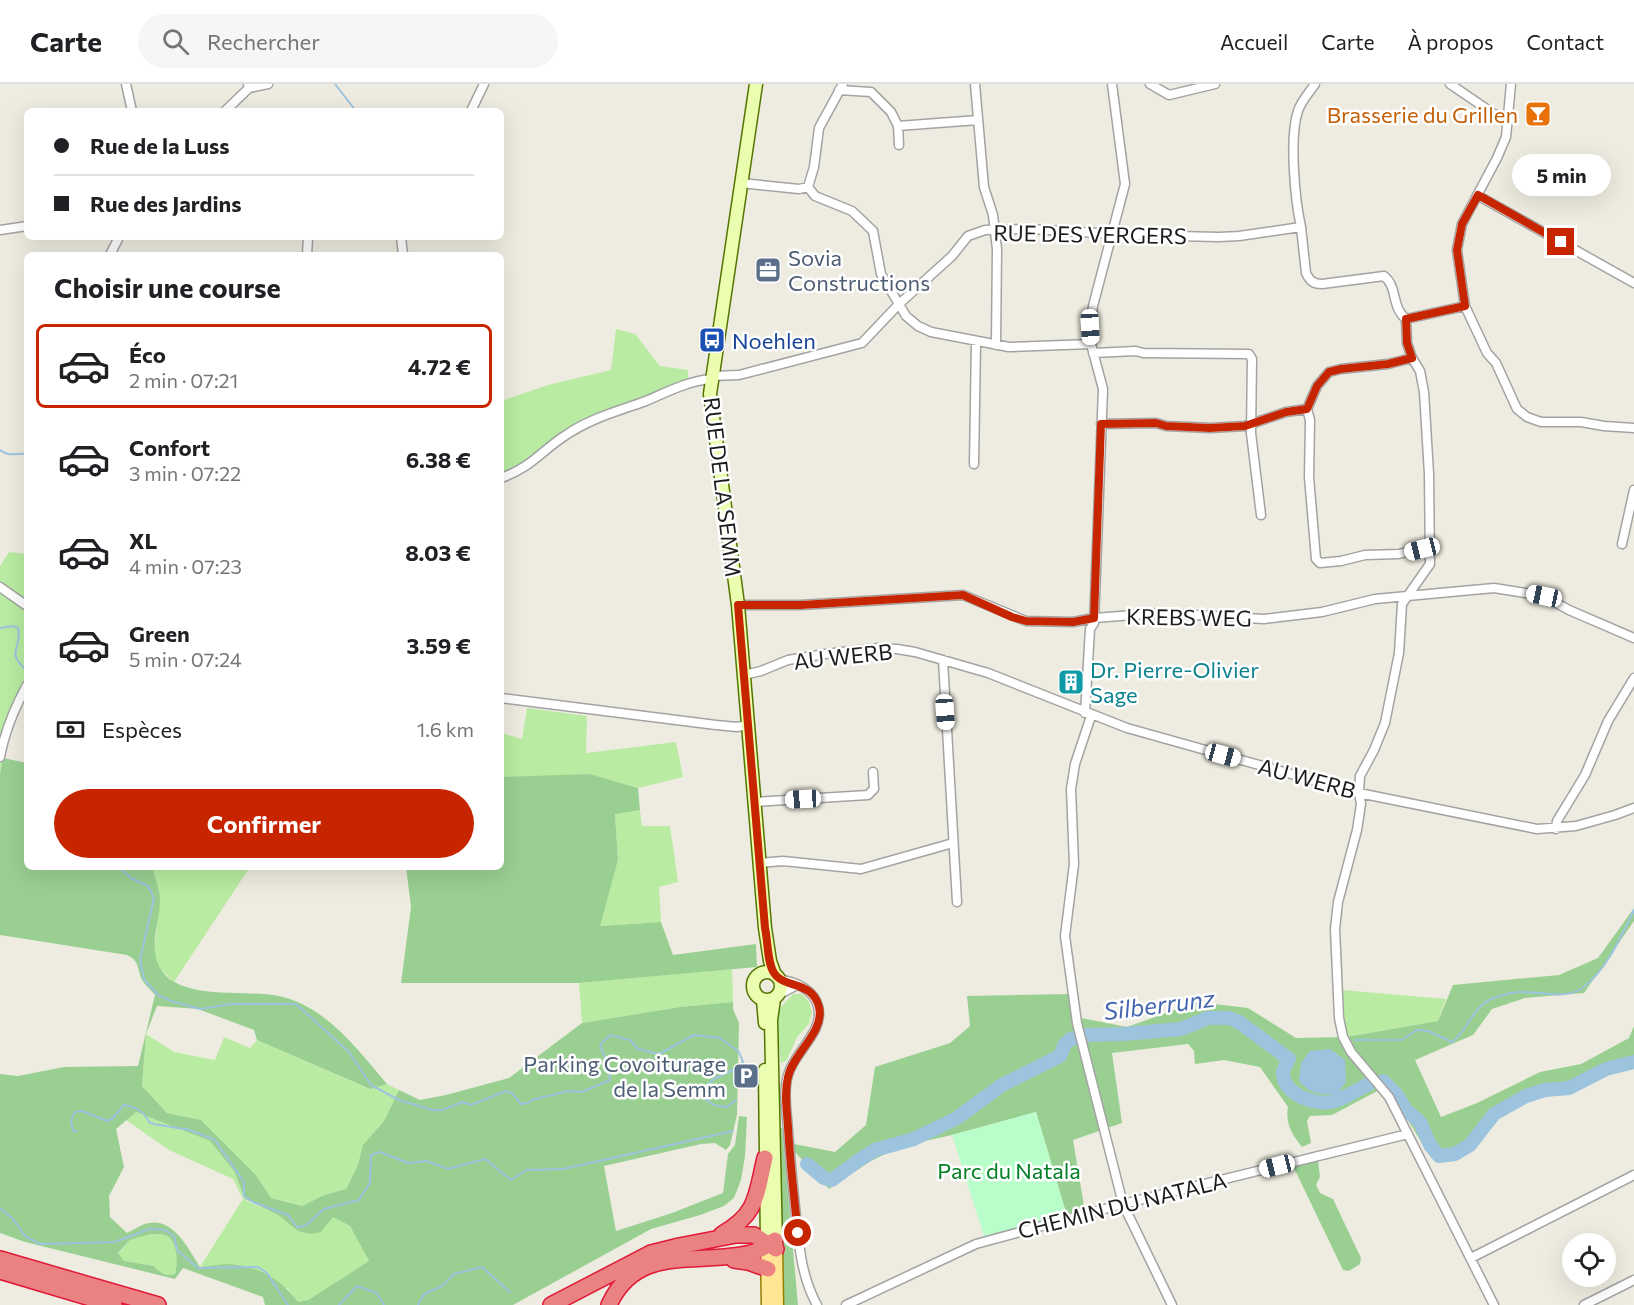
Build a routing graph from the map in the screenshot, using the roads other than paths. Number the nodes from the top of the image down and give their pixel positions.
1 (126, 84) edge
2 (267, 84) edge
3 (484, 84) edge
4 (756, 84) edge
5 (975, 84) edge
6 (1112, 84) edge
7 (1150, 84) edge
8 (1215, 84) edge
9 (1315, 84) edge
10 (1450, 84) edge
11 (1511, 84) edge
12 (248, 86) edge
13 (841, 87) edge
14 (131, 108) edge
15 (228, 108) edge
16 (472, 108) edge
17 (1509, 119) junction
18 (978, 120) junction
19 (898, 126) junction
20 (899, 145) dead end
21 (741, 183) junction
22 (808, 187) junction
23 (1478, 195) junction
24 (24, 226) edge
25 (1301, 227) junction
26 (995, 229) junction
27 (0, 230) edge
28 (1112, 234) junction
29 (1634, 283) edge
30 (899, 304) junction
31 (1465, 306) junction
32 (1406, 319) junction
33 (976, 342) junction
34 (996, 345) junction
35 (1092, 349) junction
36 (1412, 358) junction
37 (711, 378) junction
38 (1307, 409) junction
39 (1101, 424) junction
40 (1251, 425) junction
41 (1634, 428) edge
42 (974, 464) dead end
43 (504, 477) edge
44 (1634, 490) edge
45 (1261, 515) dead end
46 (1622, 544) dead end
47 (1431, 549) junction
48 (0, 588) edge
49 (1407, 596) junction
50 (24, 604) edge
51 (738, 605) junction
52 (1094, 618) junction
53 (1634, 638) edge
54 (943, 660) junction
55 (744, 675) junction
56 (1634, 678) edge
57 (24, 690) edge
58 (504, 698) edge
59 (1088, 714) junction
60 (748, 725) junction
61 (0, 757) edge
62 (873, 771) dead end
63 (1359, 793) junction
64 (755, 802) junction
65 (1634, 808) edge
66 (1556, 829) junction
67 (953, 843) junction
68 (760, 863) junction
69 (957, 902) dead end
70 (772, 976) junction
71 (797, 985) junction
72 (772, 998) junction
73 (1408, 1134) junction
74 (765, 1158) junction
75 (1634, 1175) edge
76 (1124, 1204) junction
77 (714, 1239) junction
78 (773, 1244) junction
79 (0, 1258) edge
80 (710, 1258) junction
81 (1471, 1258) junction
82 (768, 1269) junction
83 (0, 1271) edge
84 (1634, 1280) edge
85 (114, 1305) edge
86 (158, 1305) edge
87 (551, 1305) edge
88 (609, 1305) edge
89 (768, 1305) edge
90 (777, 1305) edge
91 (817, 1305) edge
92 (846, 1305) edge
93 (1172, 1305) edge
94 (1494, 1305) edge
95 (1584, 1305) edge

1 - 14 street
2 - 12 street
3 - 16 street
4 - 21 main road, RUE DE LA SEMM
5 - 18 street
6 - 28 street
7 - 8 street
9 - 25 street
10 - 17 street
11 - 17 street
12 - 15 street
13 - 19 street
13 - 22 street
17 - 23 street
18 - 19 street
18 - 26 street
19 - 20 street
21 - 22 street
21 - 37 main road, RUE DE LA SEMM
22 - 30 street
23 - 29 street
23 - 31 street
24 - 27 street
25 - 28 street, RUE DES VERGERS
25 - 32 street
26 - 28 street, RUE DES VERGERS
26 - 30 street, RUE DES VERGERS
26 - 34 street
28 - 35 street
30 - 33 street
30 - 37 street, RUE DES VERGERS
31 - 32 street
31 - 41 street
32 - 36 street
33 - 34 street
33 - 42 street
34 - 35 street
35 - 39 street
35 - 40 street
36 - 38 street
36 - 47 street
37 - 43 street, RUE DES VERGERS
37 - 51 main road, RUE DE LA SEMM
38 - 40 street
38 - 47 street
39 - 40 street
39 - 52 street
40 - 45 street
44 - 46 street
47 - 49 street
48 - 50 street
49 - 52 street, KREBS WEG
49 - 53 street, KREBS WEG
49 - 63 street
51 - 52 street, KREBS WEG
51 - 55 main road, RUE DE LA SEMM
52 - 59 street
54 - 55 street, AU WERB
54 - 59 street, AU WERB
54 - 67 street
55 - 60 main road, RUE DE LA SEMM
56 - 66 street
57 - 61 street
58 - 60 street
59 - 63 street, AU WERB
59 - 76 street
60 - 64 main road, RUE DE LA SEMM
62 - 64 street
63 - 66 street, AU WERB
63 - 73 street
64 - 68 main road, RUE DE LA SEMM
65 - 66 street, AU WERB
67 - 68 street
67 - 69 street
68 - 70 main road, RUE DE LA SEMM
70 - 71 street
70 - 72 main road
70 - 72 main road
71 - 72 street
71 - 91 street
72 - 74 main road
72 - 78 main road
73 - 76 street, CHEMIN DU NATALA
73 - 81 street
74 - 77 highway
74 - 78 main road
75 - 81 street
76 - 92 street, CHEMIN DU NATALA
76 - 93 street
77 - 78 highway
77 - 87 highway
78 - 80 highway
78 - 82 main road
78 - 90 main road
79 - 86 highway
80 - 82 highway
80 - 88 highway
81 - 94 street
82 - 89 main road
83 - 85 highway
84 - 95 street

